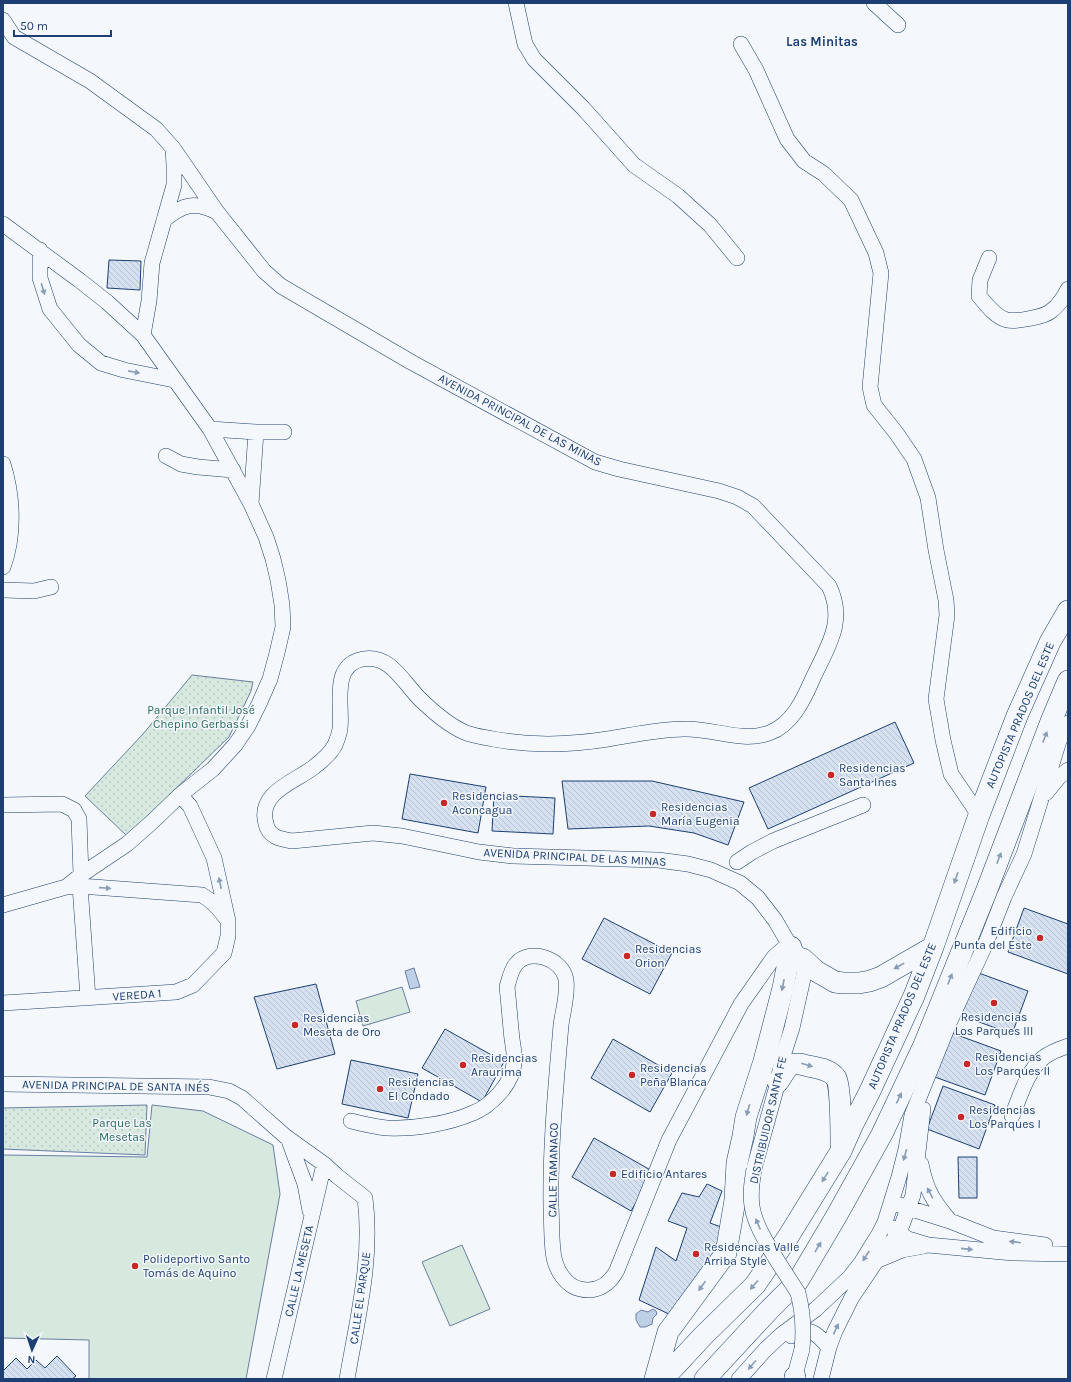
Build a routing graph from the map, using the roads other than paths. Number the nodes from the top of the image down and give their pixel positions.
1 (516, 3) edge
2 (874, 3) edge
3 (3, 20) edge
4 (898, 25) dead end
5 (3, 42) edge
6 (741, 44) dead end
7 (29, 46) junction
8 (173, 148) junction
9 (218, 212) junction
10 (164, 220) junction
11 (3, 224) edge
12 (40, 250) junction
13 (737, 258) dead end
14 (989, 258) dead end
15 (1068, 289) edge
16 (143, 335) junction
17 (174, 380) junction
18 (210, 429) junction
19 (256, 432) junction
20 (284, 432) dead end
21 (166, 456) dead end
22 (3, 464) edge
23 (233, 470) junction
24 (252, 504) junction
25 (3, 567) edge
26 (51, 587) dead end
27 (3, 590) edge
28 (1068, 611) edge
29 (1068, 681) edge
30 (1068, 723) edge
31 (1059, 741) junction
32 (1068, 760) edge
33 (1068, 770) edge
34 (180, 795) junction
35 (1042, 798) junction
36 (3, 805) edge
37 (863, 805) dead end
38 (979, 815) junction
39 (737, 862) dead end
40 (76, 882) junction
41 (3, 905) edge
42 (228, 921) junction
43 (933, 948) junction
44 (794, 950) junction
45 (88, 998) junction
46 (3, 1002) edge
47 (1068, 1046) edge
48 (778, 1082) junction
49 (3, 1084) edge
50 (923, 1090) junction
51 (1012, 1116) dead end
52 (350, 1122) dead end
53 (920, 1134) junction
54 (288, 1138) junction
55 (842, 1151) junction
56 (324, 1164) junction
57 (891, 1202) junction
58 (909, 1208) junction
59 (311, 1217) junction
60 (950, 1221) junction
61 (885, 1222) junction
62 (899, 1233) junction
63 (928, 1246) junction
64 (1068, 1248) edge
65 (1068, 1254) edge
66 (877, 1260) junction
67 (829, 1347) junction
68 (765, 1350) junction
69 (795, 1378) edge
70 (274, 1379) edge
71 (347, 1379) edge
72 (655, 1379) edge
73 (663, 1379) edge
74 (706, 1379) edge
75 (740, 1379) edge
76 (821, 1379) edge

1 - 13 street
2 - 4 street
3 - 7 street, AVENIDA PRINCIPAL DE LAS MINAS
5 - 7 street
6 - 38 street
7 - 8 street, AVENIDA PRINCIPAL DE LAS MINAS
8 - 9 street, AVENIDA PRINCIPAL DE LAS MINAS
8 - 10 street
9 - 10 street
9 - 44 street, AVENIDA PRINCIPAL DE LAS MINAS
10 - 16 street
11 - 12 street
12 - 16 street
12 -> 17 street
14 - 15 street
16 - 17 street
17 - 18 street
18 - 19 street
18 - 23 street
19 - 20 street
19 - 24 street
21 - 23 street
22 - 25 street
23 - 24 street
24 - 34 street
26 - 27 street
28 - 38 highway, AUTOPISTA PRADOS DEL ESTE
74 -> 29 highway
30 - 31 street
31 - 32 street
31 - 35 street
33 - 35 street
34 - 40 street
42 -> 34 street, VEREDA 1
35 - 50 street
36 - 40 street
37 - 39 street
38 -> 43 highway, AUTOPISTA PRADOS DEL ESTE
40 - 41 street
40 -> 42 street
40 - 45 street
42 - 45 street, VEREDA 1
43 -> 44 highway
43 - 55 highway, AUTOPISTA PRADOS DEL ESTE
44 - 48 street, DISTRIBUIDOR SANTA FE
44 - 52 street, CALLE TAMANACO
44 -> 72 highway
45 - 46 street, VEREDA 1
47 - 51 street
48 -> 55 highway
69 -> 48 street, DISTRIBUIDOR SANTA FE, bridge
49 - 54 street, AVENIDA PRINCIPAL DE SANTA INÉS
50 - 53 street
50 -> 57 street
53 - 58 street
60 -> 53 street
54 - 56 street, AVENIDA PRINCIPAL DE SANTA INÉS
54 - 59 street
55 -> 73 highway, AUTOPISTA PRADOS DEL ESTE
56 - 59 street, CALLE LA MESETA
56 - 71 street, CALLE EL PARQUE
57 - 58 street
57 - 61 street
58 - 60 street
58 - 62 street
59 - 70 street, CALLE LA MESETA
64 -> 60 street
61 - 62 street
61 -> 68 street
62 - 63 street
62 - 66 street
63 -> 65 street
63 - 66 street
67 -> 66 street
67 - 68 street
67 - 76 street
68 -> 75 street

